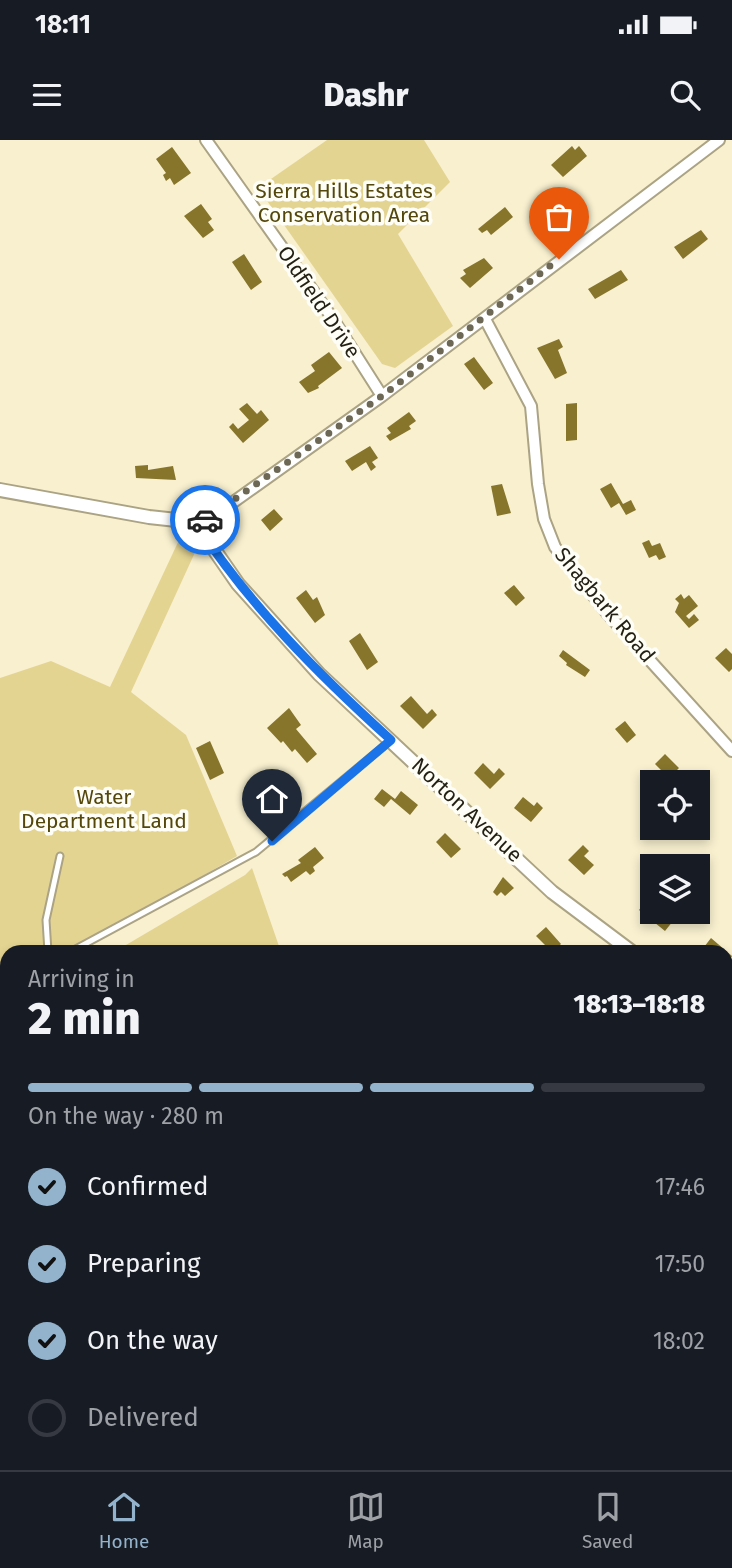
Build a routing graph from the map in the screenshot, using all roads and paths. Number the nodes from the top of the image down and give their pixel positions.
1 (206, 140) edge
2 (719, 140) edge
3 (485, 319) junction
4 (382, 396) junction
5 (0, 490) edge
6 (195, 522) junction
7 (391, 740) junction
8 (732, 751) edge
9 (60, 856) dead end
10 (48, 945) edge
11 (83, 945) edge
12 (623, 945) edge

1 - 4 street, Oldfield Drive
2 - 3 street
3 - 4 street
3 - 8 street, Shagbark Road
4 - 6 street
5 - 6 street
6 - 7 street, Norton Avenue
7 - 11 lane
7 - 12 street, Norton Avenue
9 - 10 lane

